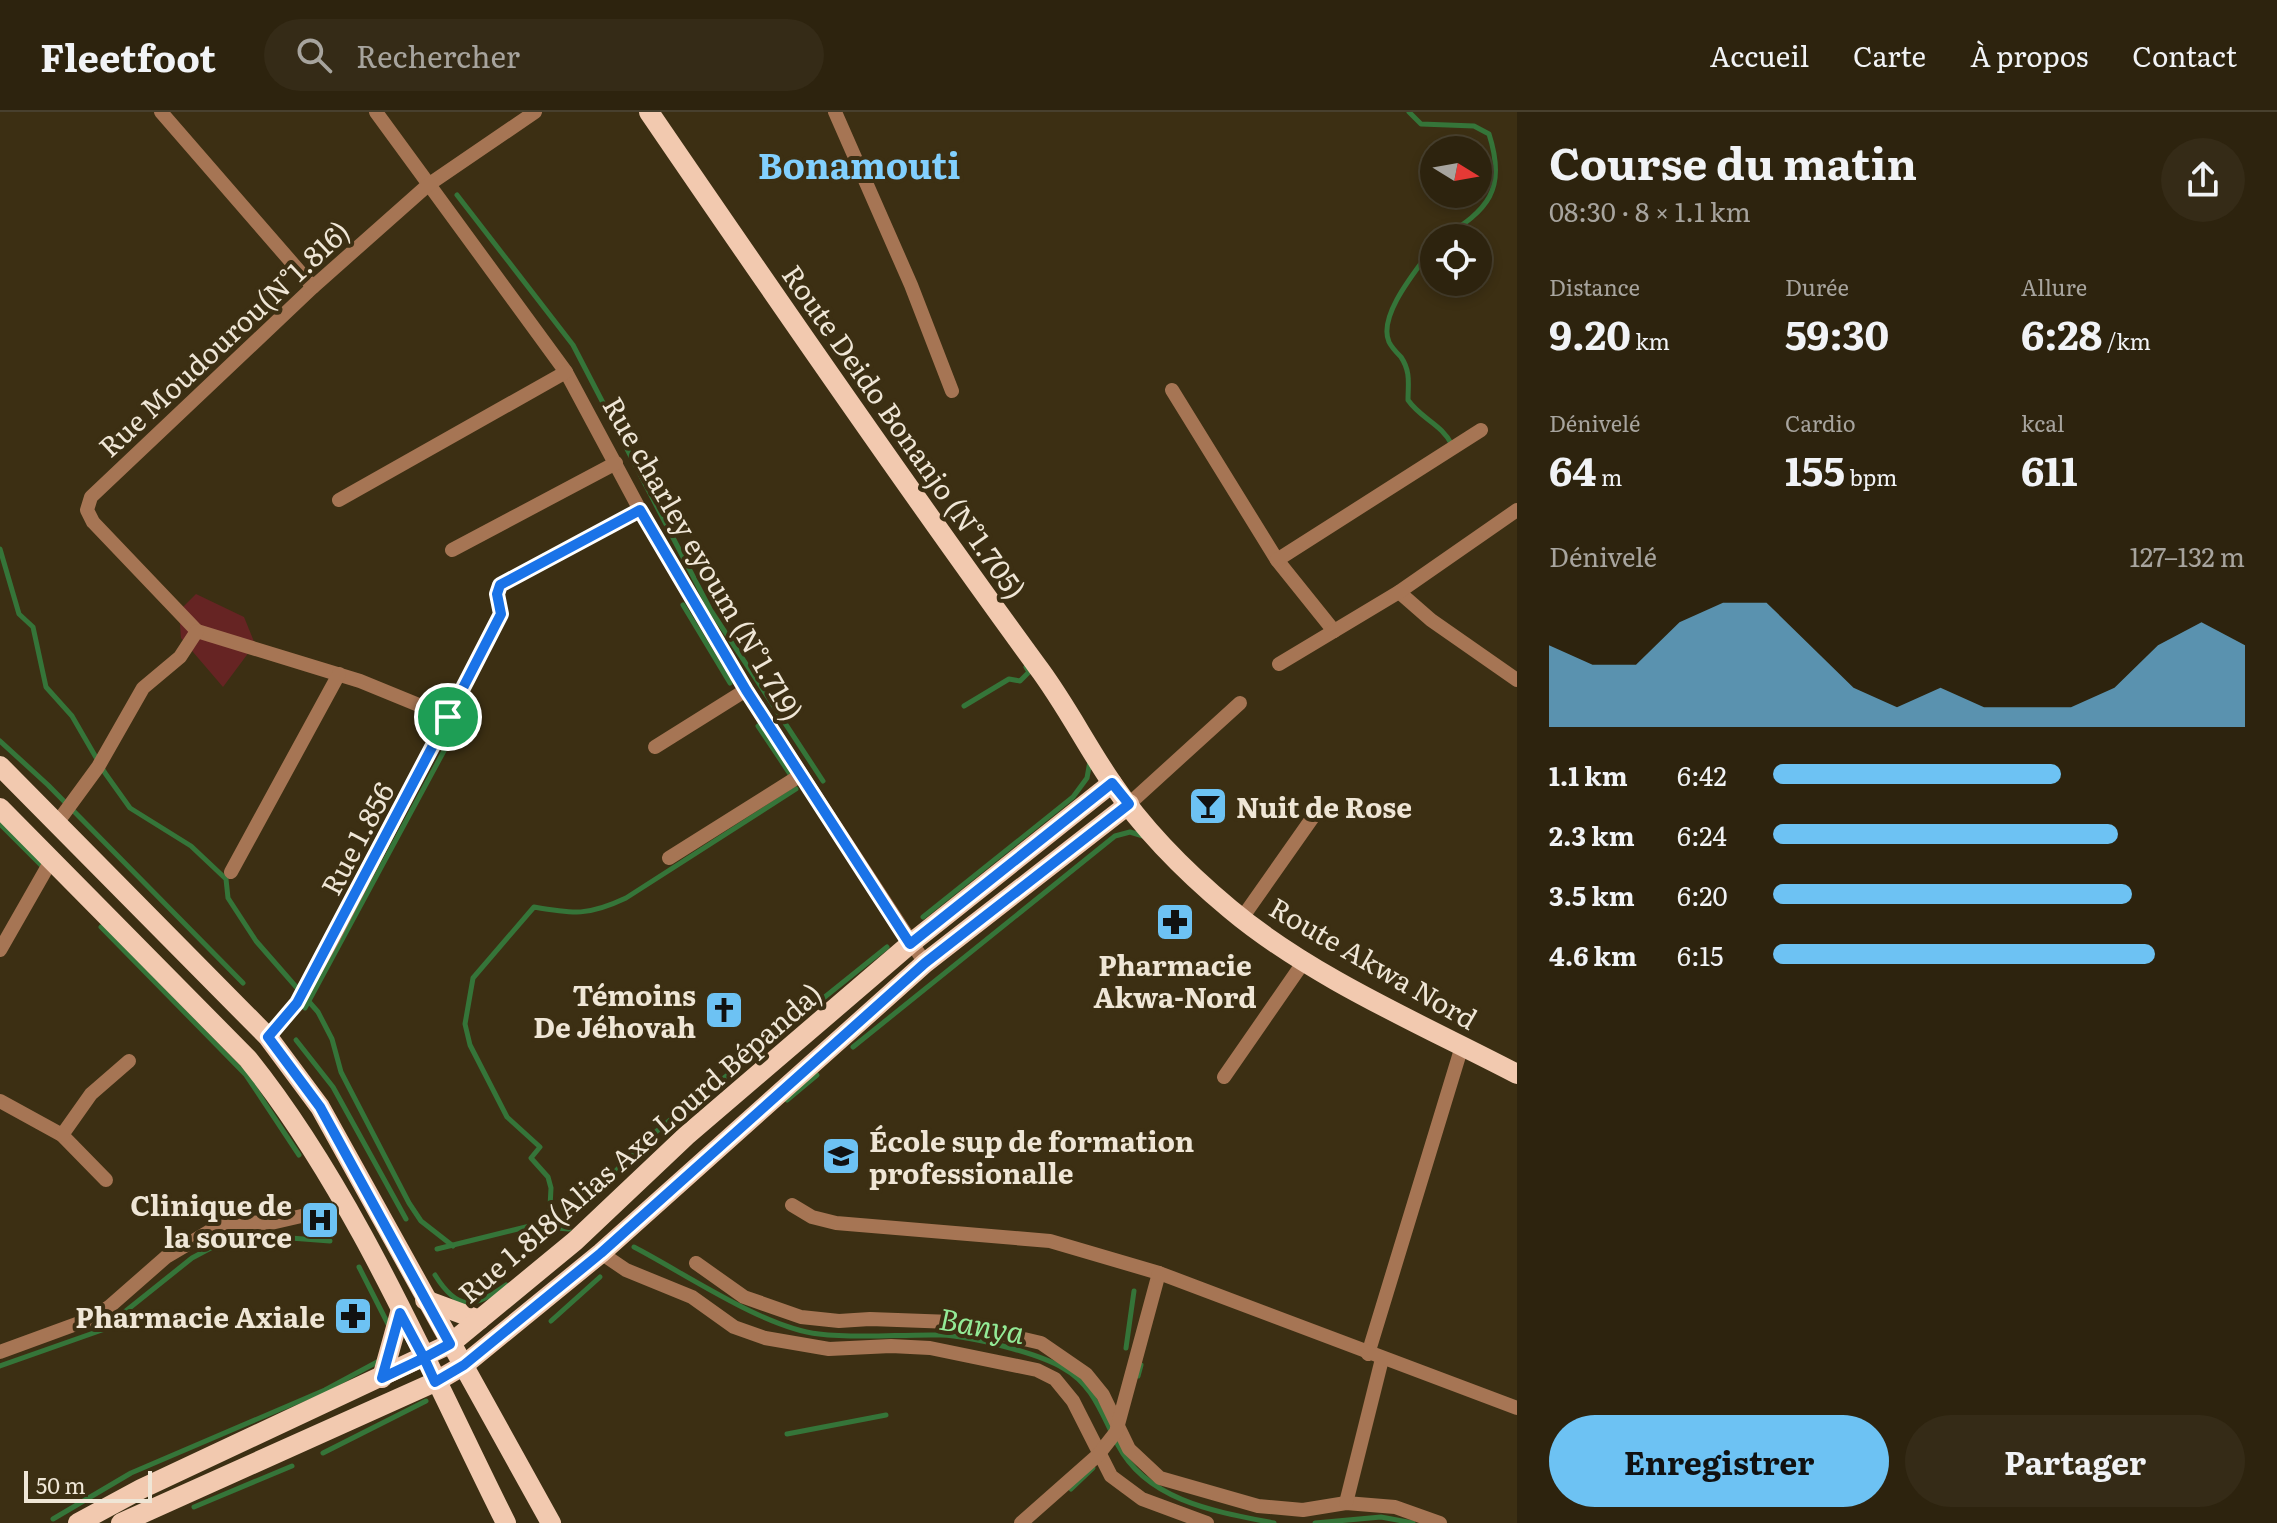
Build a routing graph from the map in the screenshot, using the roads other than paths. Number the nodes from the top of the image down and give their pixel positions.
1 (161, 112) edge
2 (376, 112) edge
3 (535, 112) edge
4 (649, 112) edge
5 (835, 112) edge
6 (428, 185) junction
7 (313, 287) junction
8 (566, 372) junction
9 (1172, 390) dead end
10 (952, 391) dead end
11 (1481, 430) dead end
12 (616, 463) junction
13 (339, 500) dead end
14 (640, 510) junction
15 (1517, 510) edge
16 (452, 550) dead end
17 (1277, 560) junction
18 (1399, 592) junction
19 (197, 631) junction
20 (1334, 631) junction
21 (1279, 664) dead end
22 (339, 674) junction
23 (1517, 680) edge
24 (746, 690) junction
25 (1240, 703) dead end
26 (448, 717) junction
27 (655, 747) dead end
28 (0, 766) edge
29 (801, 775) junction
30 (1112, 783) junction
31 (1129, 804) junction
32 (0, 808) edge
33 (66, 811) junction
34 (1313, 817) dead end
35 (669, 858) dead end
36 (52, 859) junction
37 (231, 872) dead end
38 (1242, 918) junction
39 (910, 944) junction
40 (0, 950) edge
41 (1305, 960) junction
42 (925, 963) junction
43 (268, 1037) junction
44 (1462, 1046) junction
45 (129, 1061) dead end
46 (1517, 1074) edge
47 (1224, 1077) dead end
48 (0, 1101) edge
49 (62, 1135) junction
50 (106, 1180) dead end
51 (792, 1205) dead end
52 (345, 1206) junction
53 (601, 1253) junction
54 (696, 1263) dead end
55 (1159, 1273) junction
56 (425, 1300) junction
57 (400, 1313) junction
58 (479, 1320) junction
59 (450, 1344) junction
60 (0, 1352) edge
61 (1375, 1356) junction
62 (424, 1358) junction
63 (464, 1365) junction
64 (382, 1378) junction
65 (435, 1382) junction
66 (1517, 1408) edge
67 (1117, 1428) junction
68 (1100, 1452) junction
69 (1346, 1503) junction
70 (78, 1523) edge
71 (121, 1523) edge
72 (506, 1523) edge
73 (551, 1523) edge
74 (1021, 1523) edge
75 (1207, 1523) edge
76 (1440, 1523) edge

1 - 7 street
2 - 6 street, Rue charley eyoum (N°1.719)
3 - 6 street, Rue Moudourou(N°1.816)
4 - 30 main road, Route Deido Bonanjo (N°1.705)
5 - 10 street
6 - 7 street, Rue Moudourou(N°1.816)
6 - 8 street, Rue charley eyoum (N°1.719)
7 - 19 street, Rue Moudourou(N°1.816)
8 - 12 street, Rue charley eyoum (N°1.719)
8 - 13 street
9 - 17 street
11 - 17 street
12 - 14 street, Rue charley eyoum (N°1.719)
12 - 16 street
14 - 24 street, Rue charley eyoum (N°1.719)
14 - 26 street, Rue 1.856
15 - 18 street
17 - 20 street
18 - 20 street
18 - 23 street
19 - 22 street
19 - 33 street
20 - 21 street
22 - 26 street
22 - 37 street
24 - 27 street
24 - 29 street, Rue charley eyoum (N°1.719)
25 - 31 street
26 - 43 street, Rue 1.856
28 - 33 main road
29 - 35 street
29 - 39 street, Rue charley eyoum (N°1.719)
30 - 31 main road, Route Akwa Nord
30 - 39 main road, Rue 1.818(Alias Axe Lourd Bépanda)
31 - 38 main road, Route Akwa Nord
31 - 42 main road, Rue 1.818(Alias Axe Lourd Bépanda)
32 - 36 main road
33 - 43 main road
34 - 38 street
36 - 40 street
36 - 52 main road
38 - 41 main road, Route Akwa Nord
39 - 42 street, Rue charley eyoum (N°1.719)
39 - 58 main road, Rue 1.818(Alias Axe Lourd Bépanda)
41 - 44 main road, Route Akwa Nord
41 - 47 street
42 - 53 main road, Rue 1.818(Alias Axe Lourd Bépanda)
43 - 56 main road
44 - 46 main road, Route Akwa Nord
44 - 61 street
45 - 49 street
48 - 49 street
49 - 50 street
51 - 55 street
52 - 57 main road
52 - 60 street
53 - 63 main road, Rue 1.818(Alias Axe Lourd Bépanda)
53 - 68 street
54 - 67 street
55 - 61 street
55 - 67 street
56 - 58 main road
56 - 59 main road
57 - 62 main road
57 - 64 main road
58 - 59 main road, Rue 1.818(Alias Axe Lourd Bépanda)
59 - 62 main road, Rue 1.818(Alias Axe Lourd Bépanda)
59 - 63 main road
61 - 66 street
61 - 69 street
62 - 64 main road, Rue 1.818(Alias Axe Lourd Bépanda)
62 - 65 main road
63 - 65 main road, Rue 1.818(Alias Axe Lourd Bépanda)
63 - 73 main road
64 - 70 main road, Rue 1.818(Alias Axe Lourd Bépanda)
65 - 71 main road, Rue 1.818(Alias Axe Lourd Bépanda)
65 - 72 main road
67 - 68 street
67 - 69 street
68 - 74 street
68 - 75 street
69 - 76 street

